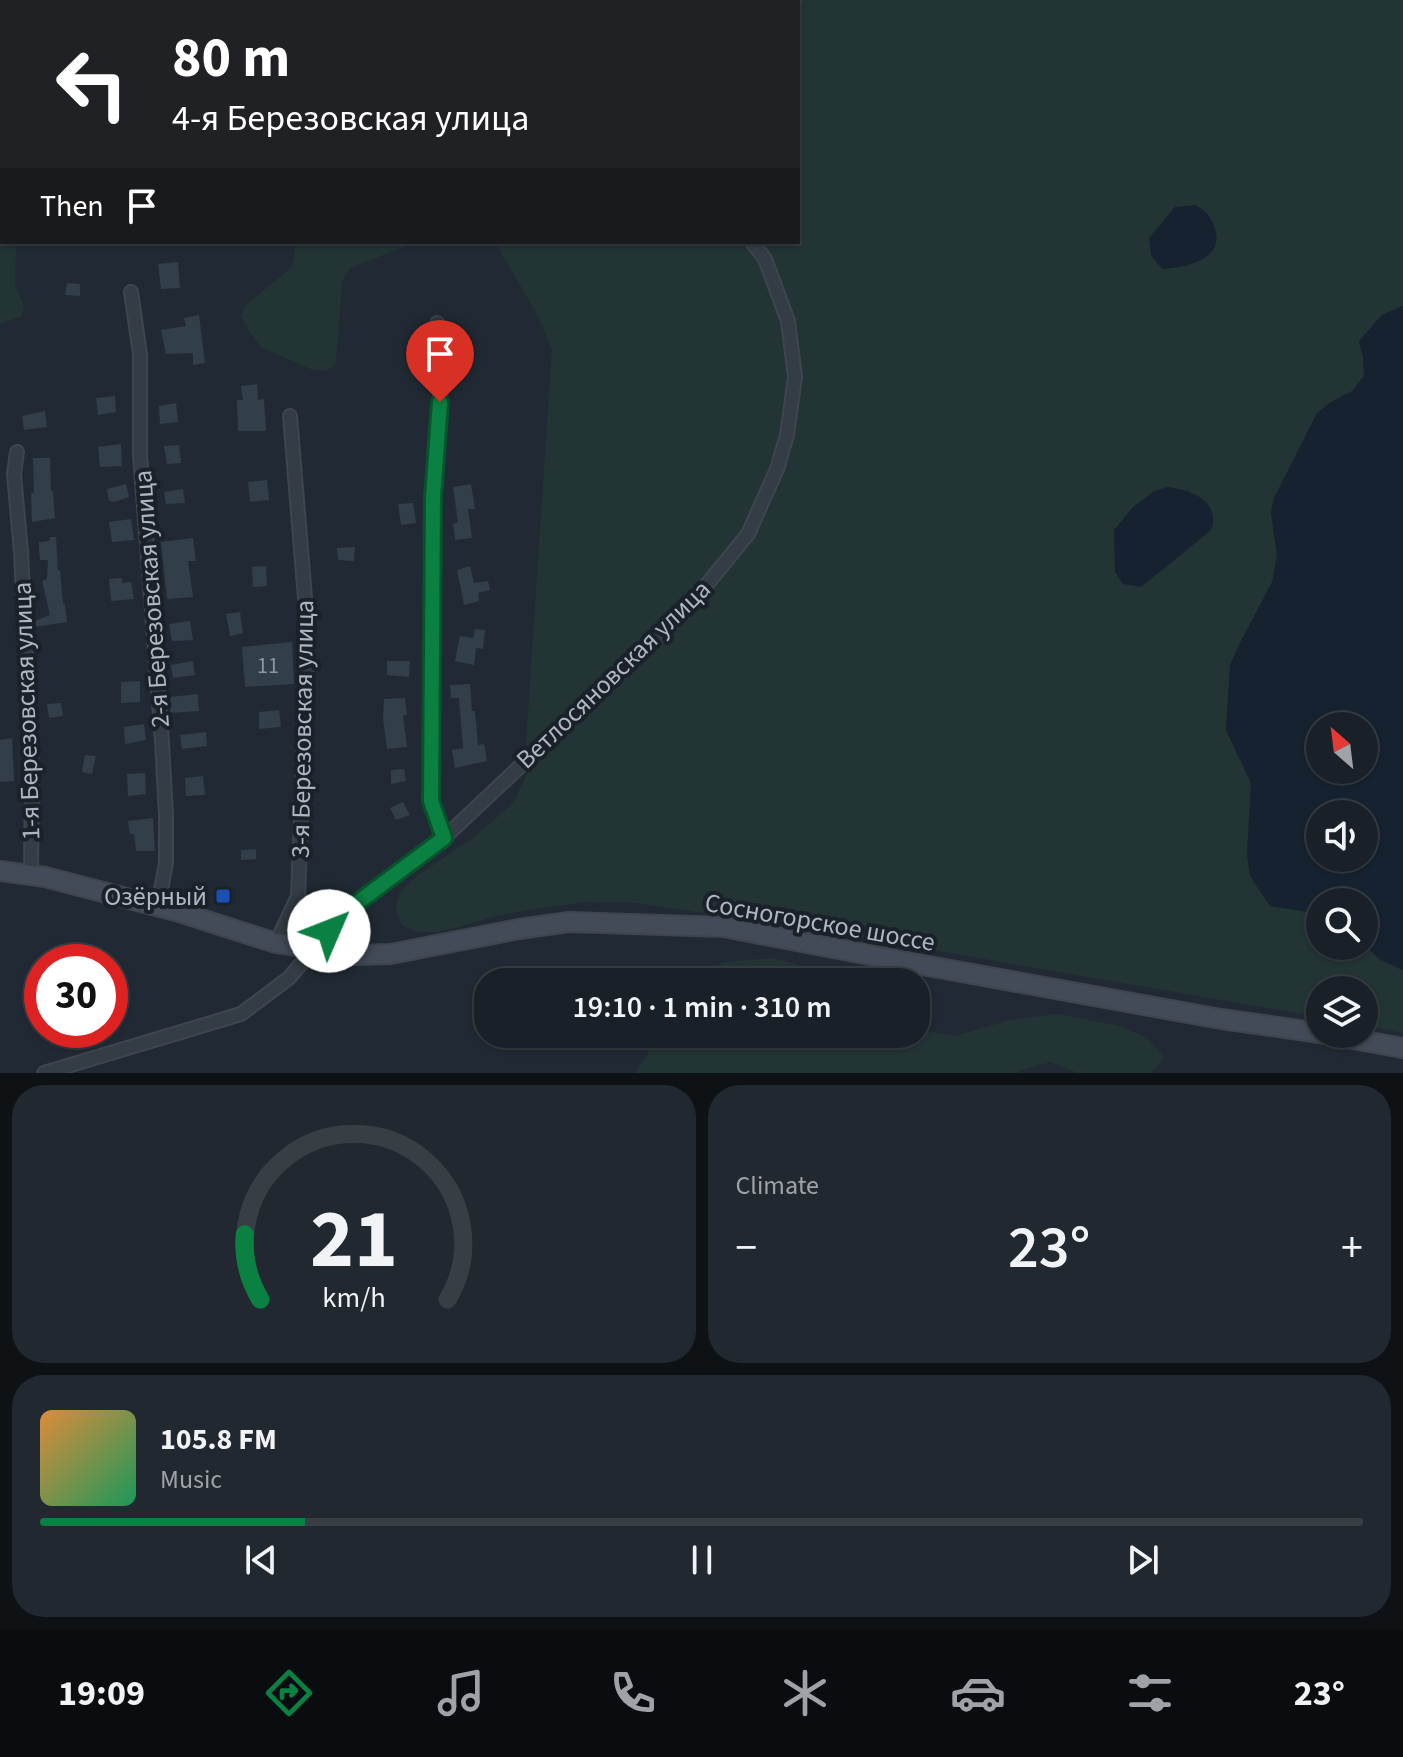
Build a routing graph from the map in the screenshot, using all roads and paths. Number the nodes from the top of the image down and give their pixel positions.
1 (754, 244) edge
2 (131, 292) dead end
3 (437, 323) dead end
4 (290, 416) dead end
5 (17, 452) dead end
6 (444, 838) junction
7 (0, 873) edge
8 (31, 875) junction
9 (158, 906) junction
10 (276, 943) junction
11 (313, 949) junction
12 (1306, 1032) edge
13 (1378, 1044) edge
14 (1403, 1048) edge
15 (44, 1073) edge

1 - 6 street, Ветлосяновская улица
2 - 9 street, 2-я Березовская улица
3 - 6 street
4 - 10 street, 3-я Березовская улица
5 - 8 street, 1-я Березовская улица
6 - 11 street, Ветлосяновская улица
7 - 8 main road, Сосногорское шоссе
8 - 9 main road, Сосногорское шоссе
9 - 10 main road, Сосногорское шоссе
10 - 11 main road, Сосногорское шоссе
11 - 12 main road, Сосногорское шоссе
11 - 15 street, Ветлосяновская улица
13 - 14 main road, Сосногорское шоссе

